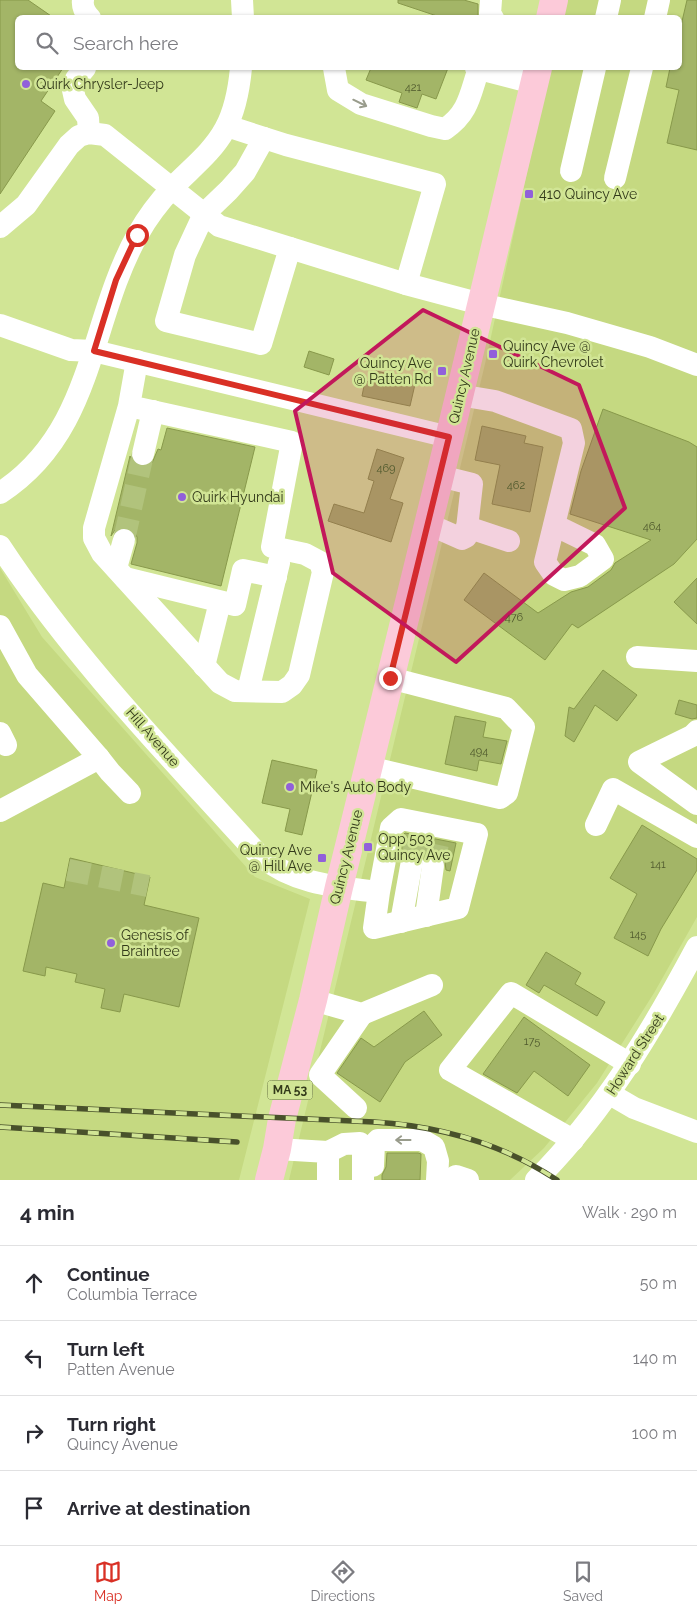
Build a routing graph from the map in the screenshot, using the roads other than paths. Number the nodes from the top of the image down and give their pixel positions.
1 (83, 0) edge
2 (242, 0) edge
3 (491, 0) edge
4 (554, 0) edge
5 (610, 0) edge
6 (659, 0) edge
7 (86, 15) edge
8 (243, 15) edge
9 (491, 15) edge
10 (551, 15) edge
11 (607, 15) edge
12 (655, 15) edge
13 (83, 70) edge
14 (241, 70) edge
15 (334, 70) edge
16 (477, 70) edge
17 (495, 70) edge
18 (595, 70) edge
19 (641, 70) edge
20 (536, 75) edge
21 (227, 126) junction
22 (90, 133) junction
23 (264, 138) junction
24 (571, 172) dead end
25 (614, 178) dead end
26 (172, 188) junction
27 (204, 214) junction
28 (0, 227) edge
29 (290, 248) junction
30 (406, 284) junction
31 (480, 304) junction
32 (0, 325) edge
33 (94, 351) junction
34 (137, 361) junction
35 (697, 365) edge
36 (459, 395) junction
37 (129, 406) junction
38 (153, 411) junction
39 (449, 437) junction
40 (143, 454) tunnel mouth
41 (440, 476) junction
42 (0, 493) edge
43 (428, 524) junction
44 (554, 525) dead end
45 (467, 527) junction
46 (124, 540) tunnel mouth
47 (509, 541) dead end
48 (0, 546) edge
49 (283, 549) junction
50 (121, 573) junction
51 (276, 577) junction
52 (220, 602) junction
53 (0, 626) edge
54 (637, 656) dead end
55 (697, 661) edge
56 (204, 666) junction
57 (390, 678) junction
58 (248, 691) junction
59 (697, 731) edge
60 (99, 758) junction
61 (368, 767) junction
62 (130, 793) dead end
63 (697, 804) edge
64 (0, 811) edge
65 (355, 820) junction
66 (596, 825) dead end
67 (391, 828) junction
68 (697, 837) edge
69 (423, 864) tunnel mouth
70 (339, 887) junction
71 (379, 892) junction
72 (414, 919) junction
73 (697, 947) edge
74 (432, 985) dead end
75 (313, 1000) junction
76 (362, 1014) junction
77 (630, 1064) junction
78 (307, 1074) junction
79 (610, 1094) junction
80 (356, 1108) dead end
81 (697, 1132) edge
82 (567, 1147) junction
83 (277, 1149) junction
84 (328, 1152) junction
85 (370, 1167) edge
86 (269, 1180) edge
87 (328, 1180) edge
88 (437, 1180) edge
89 (450, 1180) edge
90 (468, 1180) edge
91 (536, 1180) edge

1 - 7 street
2 - 8 street
3 - 9 street
4 - 10 main road
5 - 11 street
6 - 12 street
13 - 22 street
14 - 21 street
15 -> 16 street
17 - 20 street
18 - 24 street
19 - 25 street
20 - 31 main road, Quincy Avenue / MA 53
21 - 23 street
21 - 26 street
22 - 26 street
22 - 28 street
23 - 27 street
23 - 30 street
26 - 27 street
26 - 33 street
27 - 29 street
27 - 29 street
29 - 30 street
30 - 31 street
31 - 35 street
31 - 36 main road, Quincy Avenue / MA 53
32 - 33 street
33 - 34 street
33 - 42 street
34 - 37 street
34 - 39 street
36 - 39 main road, Quincy Avenue / MA 53
36 - 44 street
37 - 38 street
37 - 50 street
38 - 40 street
38 - 49 street
39 - 41 main road, Quincy Avenue / MA 53
41 - 43 main road, Quincy Avenue / MA 53
41 - 45 street
43 - 45 street
43 - 57 main road, Quincy Avenue / MA 53
45 - 47 street
46 - 50 street
48 - 70 street, Hill Avenue
49 - 51 street
49 - 58 street
50 - 52 street
50 - 56 street
51 - 52 street
51 - 58 street
52 - 56 street
53 - 60 street
54 - 55 street
56 - 58 street
57 - 61 main road, Quincy Avenue / MA 53
57 - 61 street
59 - 63 street
60 - 62 street
60 - 64 street
61 - 65 main road, Quincy Avenue / MA 53
65 - 67 street
65 - 70 main road, Quincy Avenue / MA 53
66 - 68 street
67 - 71 street
67 - 72 street
69 - 72 street
70 - 71 street, Hill Avenue
70 - 75 main road, Quincy Avenue / MA 53
71 - 72 street
73 - 77 street, Howard Street
74 - 76 street
75 - 76 street
75 - 78 main road, Quincy Avenue / MA 53
76 - 78 street
77 - 79 street, Howard Street
77 - 82 street
78 - 80 street
78 - 83 main road, Quincy Avenue / MA 53
79 - 81 street
79 - 82 street, Howard Street
82 - 91 street, Howard Street
83 - 84 street
83 - 86 main road, Quincy Avenue / MA 53
84 - 85 street
84 - 87 street
88 -> 85 street
89 - 90 street

